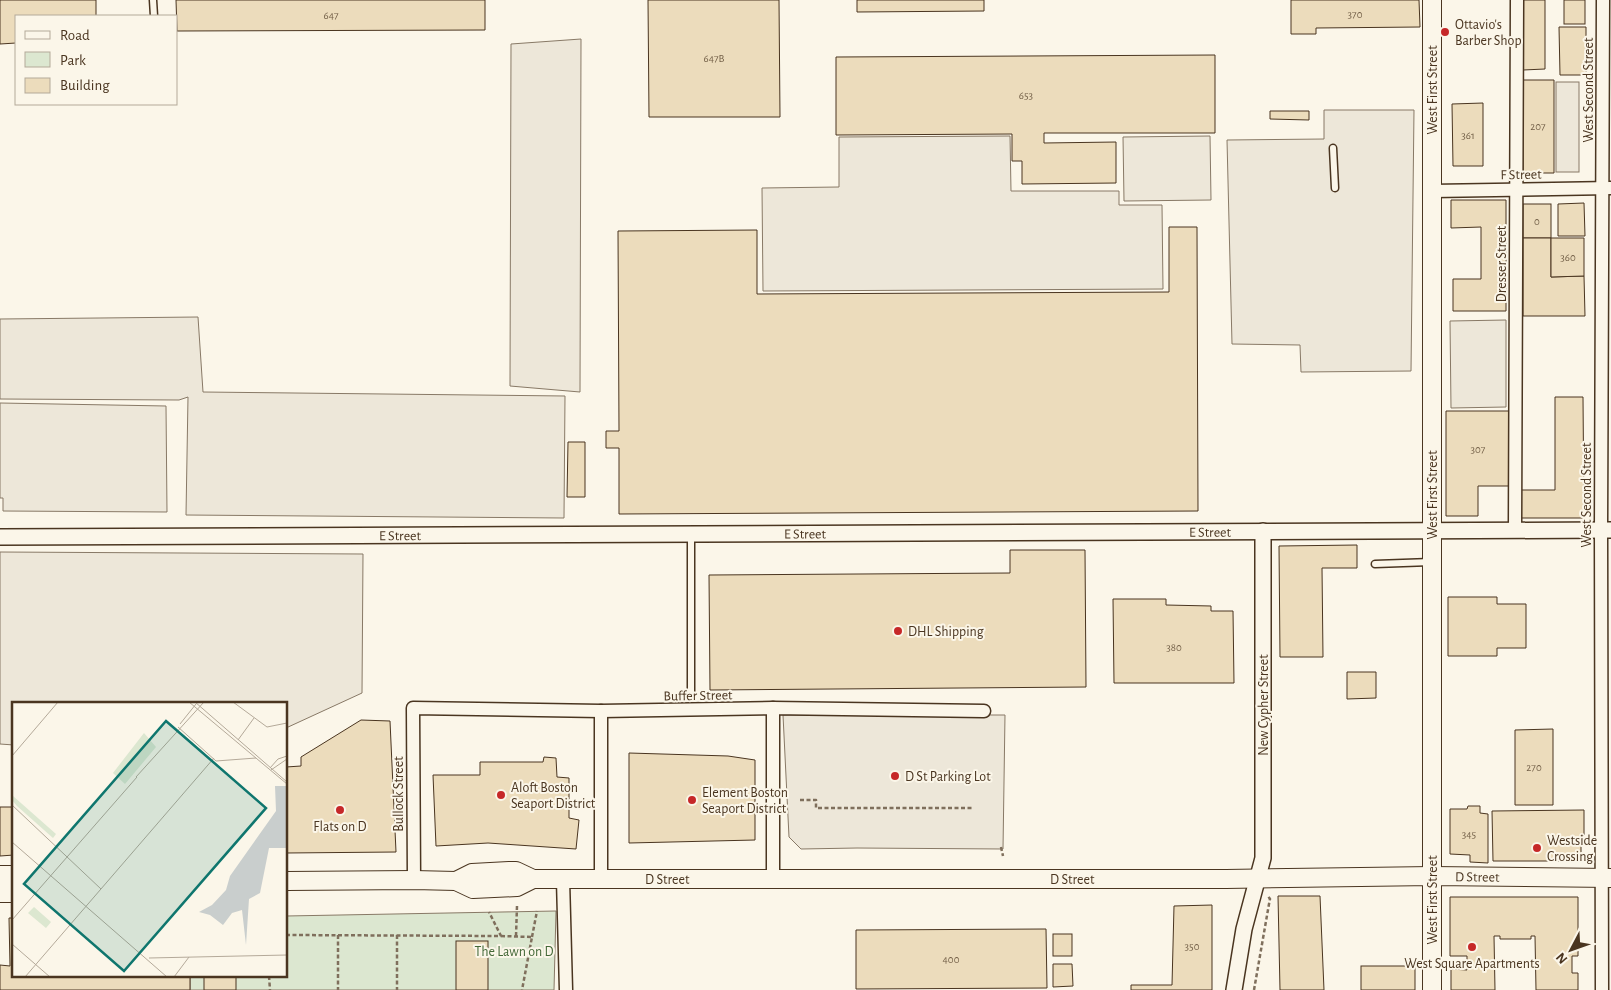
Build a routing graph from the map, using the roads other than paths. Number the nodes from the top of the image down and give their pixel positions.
1 (153, 0) edge
2 (1432, 0) edge
3 (1517, 0) edge
4 (1603, 0) edge
5 (154, 15) edge
6 (1333, 148) dead end
7 (1334, 188) dead end
8 (1607, 188) edge
9 (1517, 190) junction
10 (1432, 191) junction
11 (1514, 529) junction
12 (1606, 530) edge
13 (1263, 531) junction
14 (1432, 531) junction
15 (691, 534) junction
16 (0, 537) edge
17 (1432, 562) junction
18 (1375, 564) dead end
19 (691, 692) dead end
20 (412, 708) joint
21 (773, 708) junction
22 (601, 711) junction
23 (984, 711) dead end
24 (1432, 876) junction
25 (1257, 878) junction
26 (1607, 878) edge
27 (773, 879) junction
28 (414, 880) junction
29 (563, 880) junction
30 (601, 880) junction
31 (288, 881) edge
32 (566, 990) edge
33 (1234, 990) edge
34 (1432, 990) edge
35 (1602, 990) edge

1 - 5 lane
2 - 10 main road, West First Street
3 - 9 street, Dresser Street
4 - 8 street, West Second Street
6 - 7 lane
8 - 9 street, F Street
8 - 12 street, West Second Street
9 - 10 street, F Street
9 - 11 street, Dresser Street
10 - 14 main road, West First Street
11 - 12 street, E Street
11 - 14 street, E Street
12 - 26 street, West Second Street
13 - 14 street, E Street
13 - 15 street, E Street
13 - 25 street, New Cypher Street
14 - 17 main road, West First Street
15 - 16 street, E Street
15 - 19 lane
17 - 18 lane
17 - 24 main road, West First Street
20 - 22 street, Buffer Street
20 - 28 street, Bullock Street
21 - 22 street, Buffer Street
21 - 23 street, Buffer Street
21 - 27 street
22 - 30 street
24 - 25 main road, D Street
24 - 26 main road, D Street
24 - 34 main road, West First Street
25 - 27 main road, D Street
25 - 33 street, New Cypher Street
26 - 35 street, West Second Street
27 - 30 main road, D Street
28 - 29 main road, D Street
28 - 31 main road, D Street
29 - 30 main road, D Street
29 - 32 street

